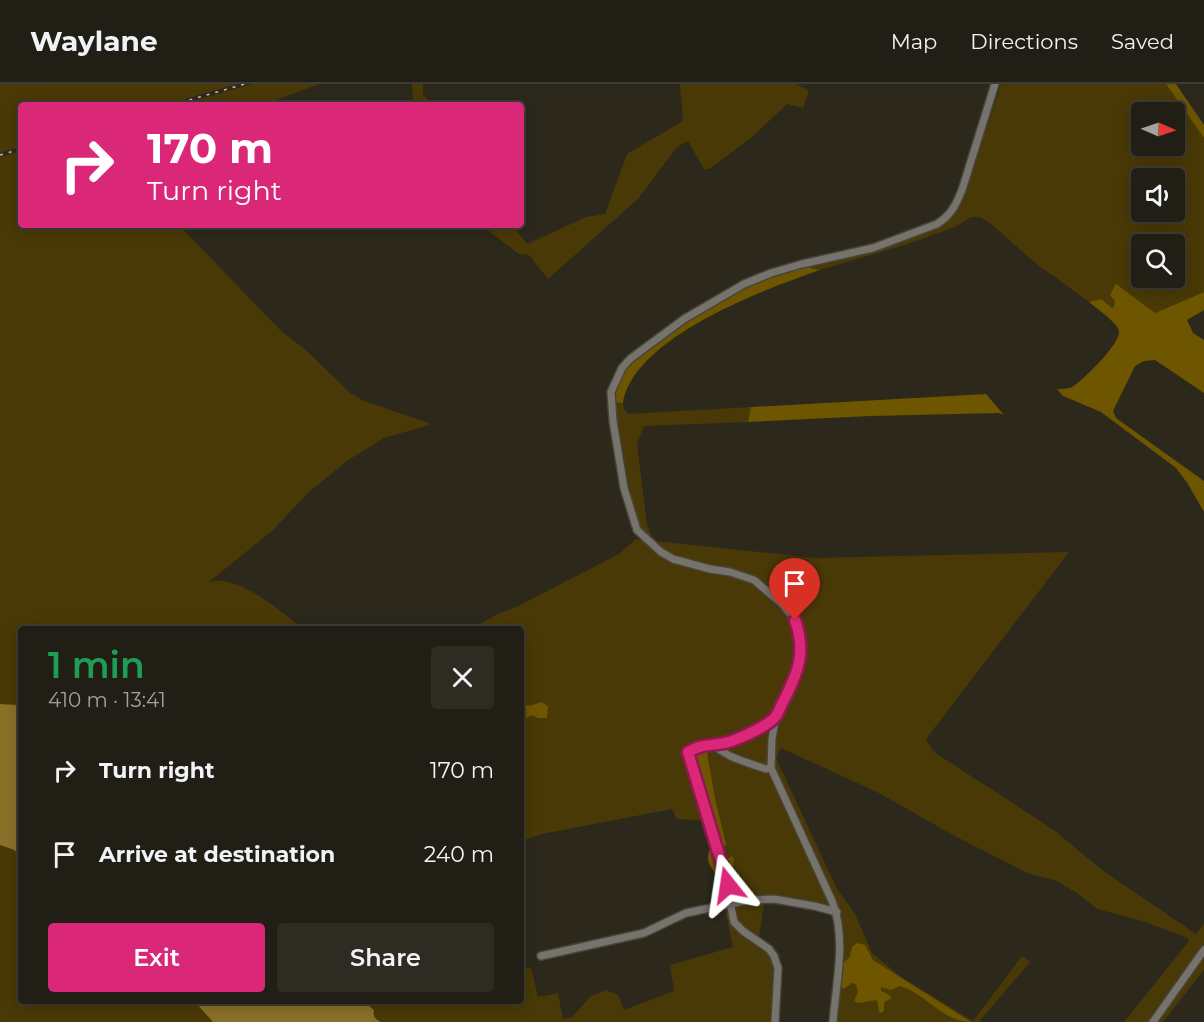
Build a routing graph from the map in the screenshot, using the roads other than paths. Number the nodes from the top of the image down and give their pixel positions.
1 (995, 84) edge
2 (776, 717) junction
3 (717, 746) junction
4 (771, 768) junction
5 (730, 904) junction
6 (837, 912) junction
7 (1204, 950) edge
8 (541, 956) dead end
9 (775, 1022) edge
10 (833, 1022) edge
11 (1153, 1022) edge

1 - 2 street
2 - 3 street
2 - 4 street
3 - 4 street
3 - 5 street
4 - 6 street
5 - 6 street
5 - 8 street
5 - 9 street
6 - 10 street
7 - 11 street

